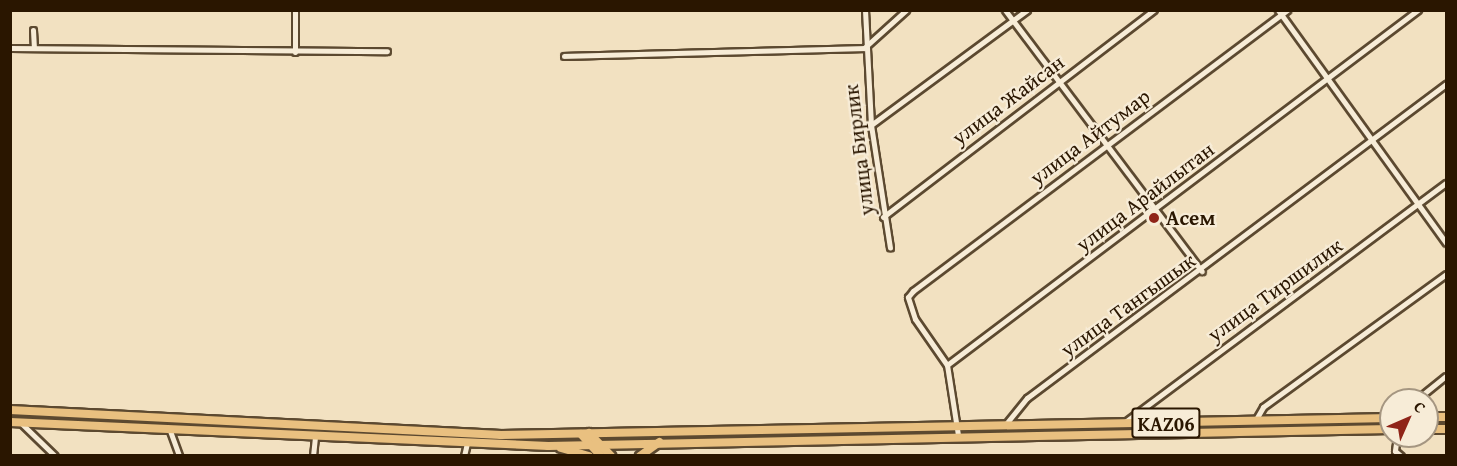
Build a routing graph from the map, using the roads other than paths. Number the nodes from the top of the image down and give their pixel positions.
1 (295, 10) edge
2 (865, 10) edge
3 (906, 10) edge
4 (1005, 10) edge
5 (1027, 10) edge
6 (1154, 10) edge
7 (1287, 10) edge
8 (1418, 10) edge
9 (1280, 13) edge
10 (1012, 22) junction
11 (33, 30) dead end
12 (10, 48) edge
13 (34, 48) junction
14 (864, 48) junction
15 (387, 51) dead end
16 (295, 52) junction
17 (564, 56) dead end
18 (1328, 78) junction
19 (1058, 82) junction
20 (1446, 84) edge
21 (871, 125) junction
22 (1372, 142) junction
23 (1105, 147) junction
24 (1446, 183) edge
25 (1418, 205) junction
26 (1159, 208) junction
27 (882, 217) junction
28 (1446, 243) edge
29 (890, 248) dead end
30 (1203, 271) junction
31 (1446, 274) edge
32 (947, 365) junction
33 (1446, 376) edge
34 (1431, 388) edge
35 (10, 410) edge
36 (1379, 418) edge
37 (1256, 421) junction
38 (15, 422) edge
39 (1124, 423) junction
40 (1005, 425) junction
41 (956, 426) junction
42 (169, 427) junction
43 (1379, 429) edge
44 (585, 433) junction
45 (958, 435) junction
46 (315, 437) junction
47 (659, 441) junction
48 (467, 443) junction
49 (594, 443) junction
50 (548, 446) junction
51 (1395, 448) edge
52 (1395, 451) junction
53 (55, 456) edge
54 (179, 456) edge
55 (313, 456) edge
56 (464, 456) edge
57 (589, 456) edge
58 (601, 456) edge
59 (611, 456) edge
60 (640, 456) edge
61 (1389, 456) edge
62 (1401, 456) edge

1 - 16 street
2 - 14 street, улица Бирлик
3 - 14 street
4 - 10 street
5 - 10 street
6 - 19 street, улица Жайсан
7 - 9 street, улица Айтумар
8 - 18 street, улица Арайлытан
9 - 18 street
9 - 23 street, улица Айтумар
10 - 19 street
10 - 21 street
11 - 13 street
12 - 13 street
13 - 16 street
14 - 17 street
14 - 21 street, улица Бирлик
15 - 16 street
18 - 22 street
18 - 26 street, улица Арайлытан
19 - 23 street
19 - 27 street, улица Жайсан
20 - 22 street, улица Тангышык
21 - 27 street, улица Бирлик
22 - 25 street
22 - 30 street, улица Тангышык
23 - 26 street
23 - 32 street, улица Айтумар
24 - 25 street, улица Тиршилик
25 - 28 street
25 - 39 street, улица Тиршилик
26 - 30 street
26 - 32 street, улица Арайлытан
27 - 29 street, улица Бирлик
30 - 40 street, улица Тангышык
31 - 37 street
32 - 41 street
33 - 34 street
35 - 44 highway, KАZ06
36 - 37 highway, KАZ06
37 - 39 highway, KАZ06
38 - 42 highway, KАZ06
38 - 53 street
39 - 40 highway, KАZ06
40 - 41 highway, KАZ06
41 - 44 highway, KАZ06
41 - 45 street
42 - 46 highway, KАZ06
42 - 54 street
43 - 45 highway, KАZ06
44 - 49 main road
45 - 47 highway, KАZ06
46 - 48 highway, KАZ06
46 - 55 street
47 - 49 highway, KАZ06
47 - 60 highway
48 - 50 highway, KАZ06
48 - 56 street
49 - 50 highway, KАZ06
49 - 58 main road
49 - 59 main road
50 - 57 highway
51 - 52 street
52 - 61 street
52 - 62 street

